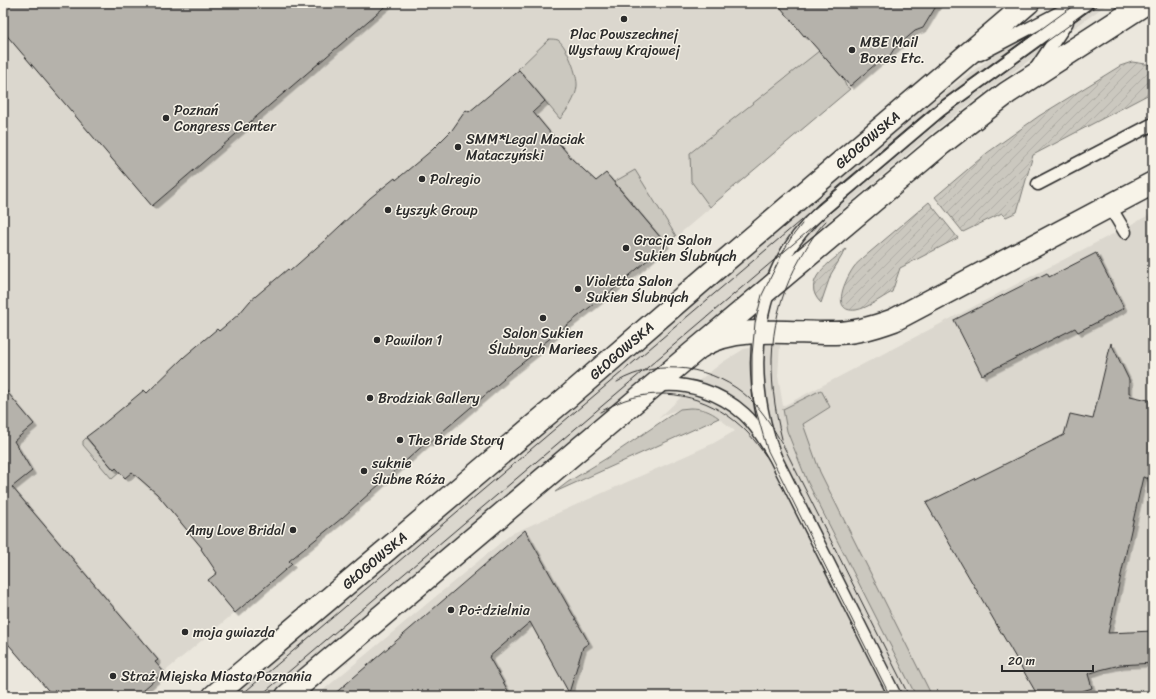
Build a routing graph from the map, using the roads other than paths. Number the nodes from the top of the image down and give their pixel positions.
1 (1028, 3) edge
2 (1079, 3) edge
3 (1087, 3) edge
4 (1146, 3) edge
5 (1072, 14) junction
6 (948, 70) junction
7 (1028, 79) junction
8 (1153, 124) edge
9 (1153, 183) edge
10 (1038, 184) dead end
11 (1110, 205) junction
12 (1125, 232) dead end
13 (770, 288) junction
14 (759, 332) junction
15 (696, 350) junction
16 (652, 386) junction
17 (775, 458) junction
18 (214, 696) edge
19 (287, 696) edge
20 (895, 696) edge

1 - 6 street, GŁOGOWSKA
2 - 6 lane
3 - 5 lane
4 - 7 street
5 - 7 lane
5 - 13 lane
6 - 18 street, GŁOGOWSKA
7 - 13 street
8 - 10 lane
9 - 11 street
11 - 12 lane
11 - 14 street
13 - 14 lane
13 - 15 street
14 - 15 street
14 - 17 lane
15 - 16 street
16 - 17 lane
16 - 19 street
17 - 20 lane

